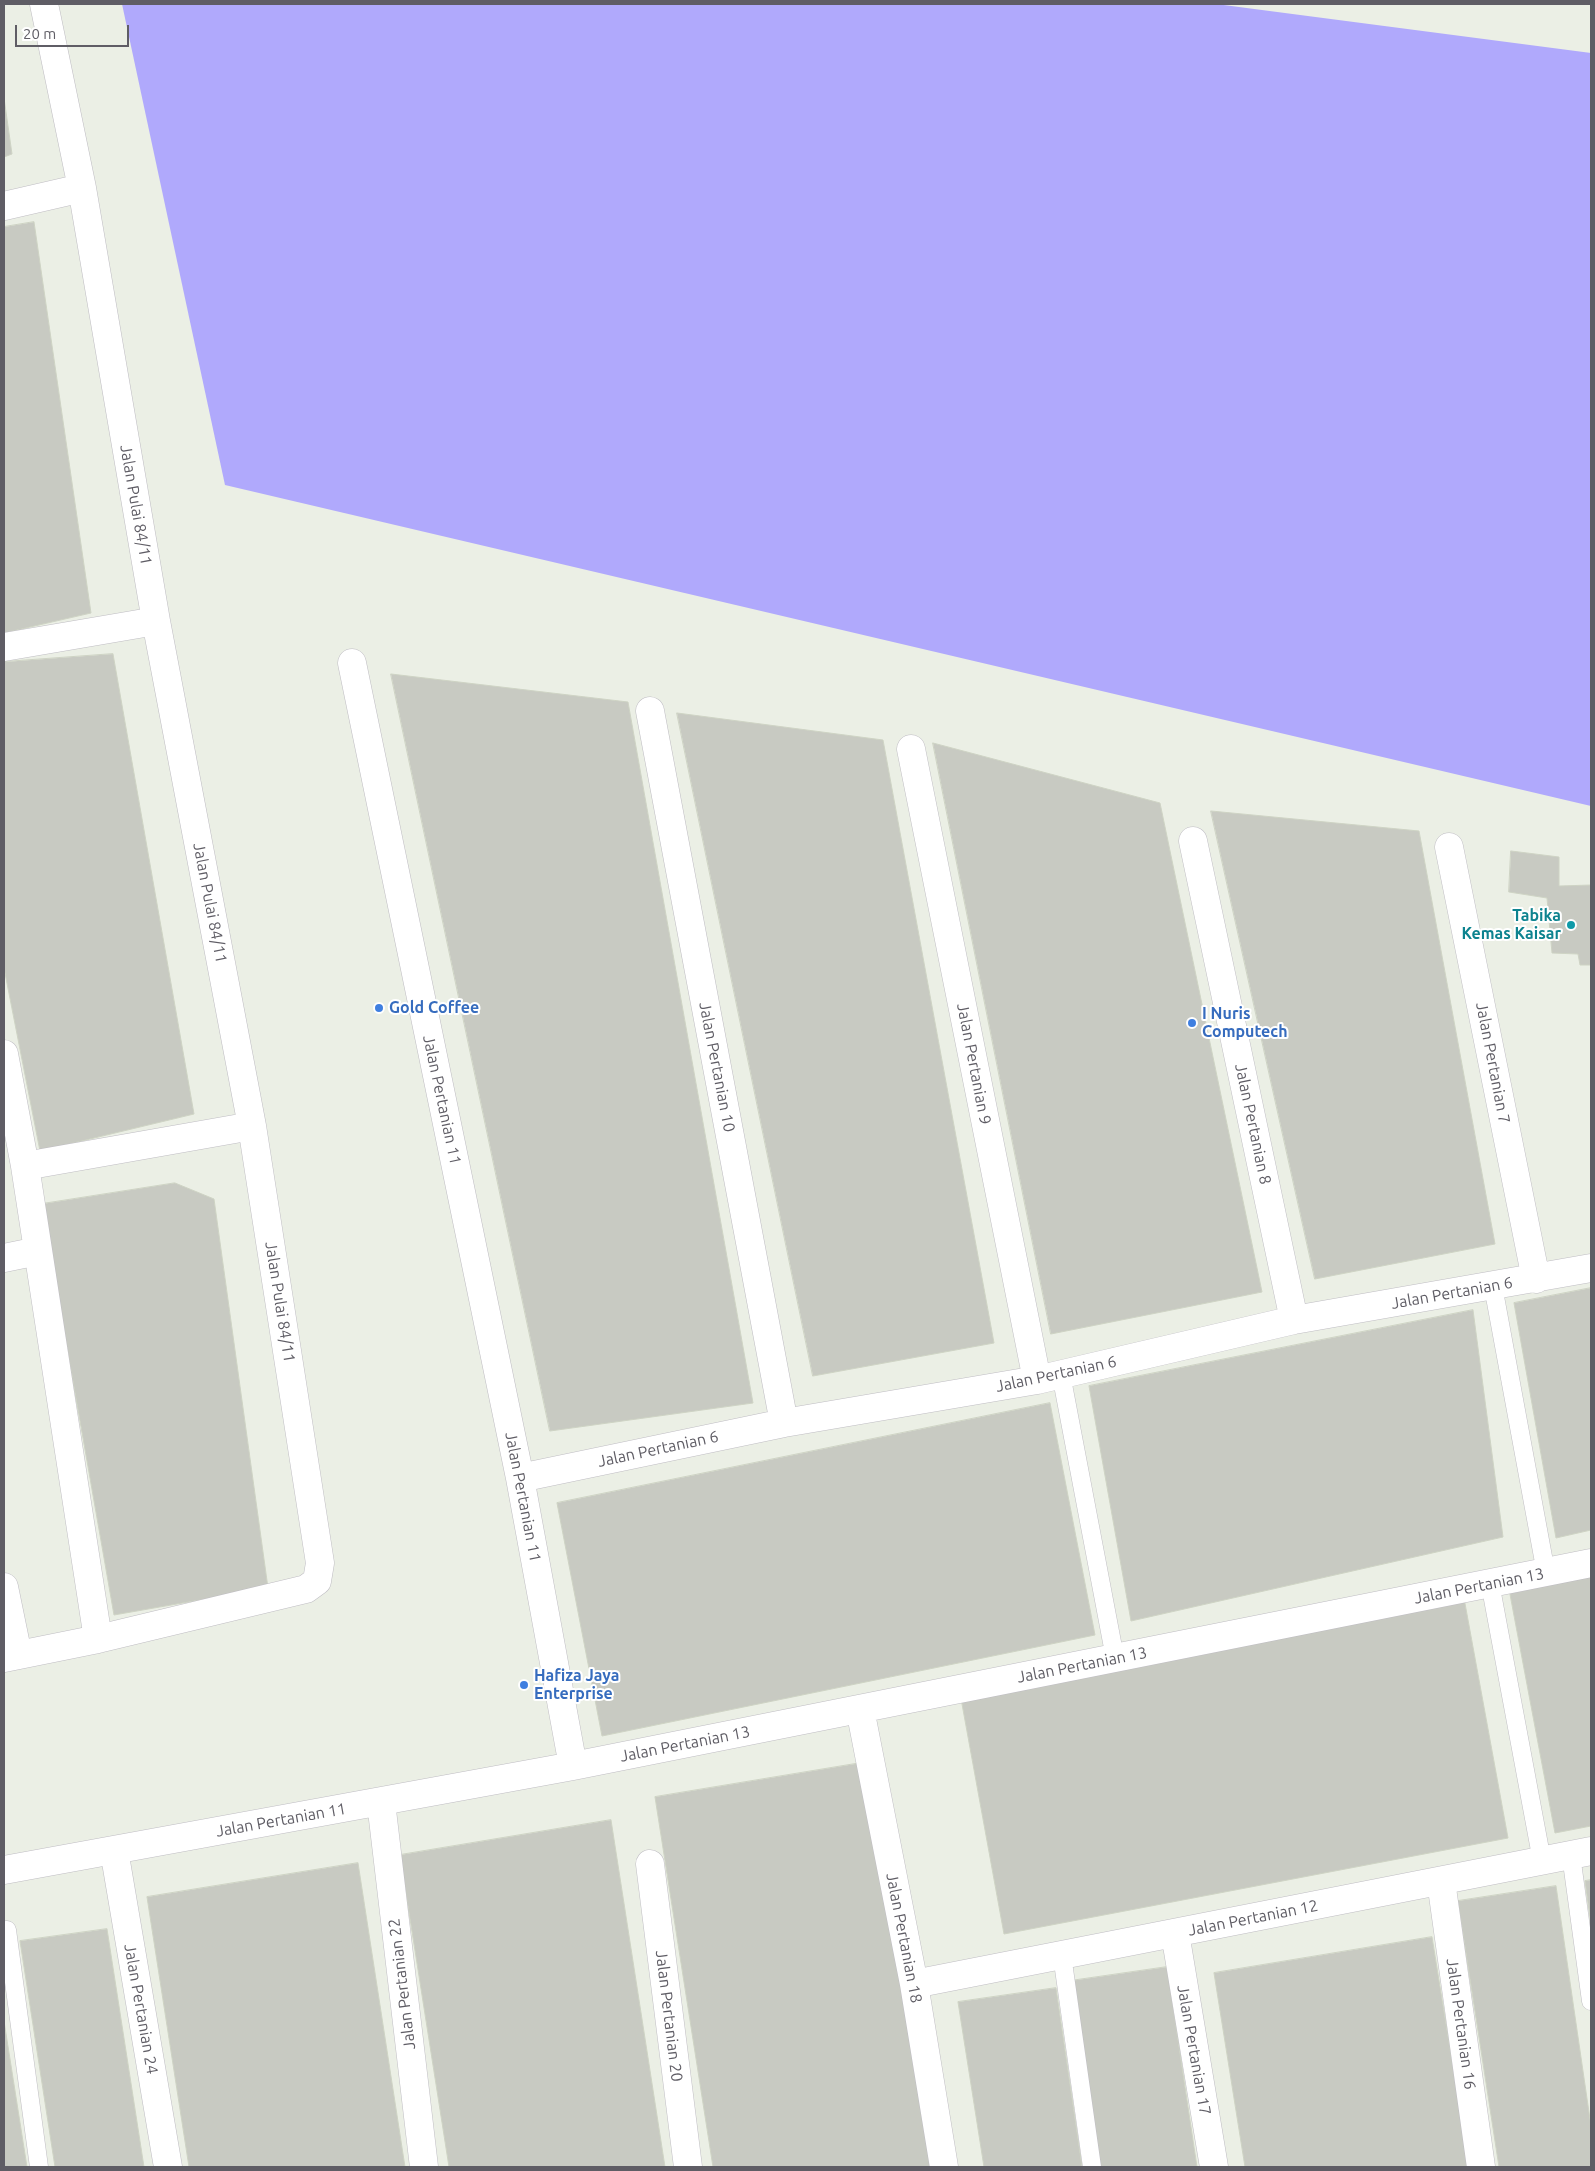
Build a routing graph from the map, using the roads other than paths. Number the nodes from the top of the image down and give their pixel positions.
1 (44, 4) edge
2 (82, 188) junction
3 (4, 206) edge
4 (156, 620) junction
5 (4, 647) edge
6 (352, 663) dead end
7 (650, 711) dead end
8 (911, 749) dead end
9 (1193, 840) dead end
10 (1450, 847) dead end
11 (4, 1057) edge
12 (252, 1126) junction
13 (25, 1166) junction
14 (38, 1251) junction
15 (4, 1258) edge
16 (1591, 1268) edge
17 (1536, 1279) junction
18 (1493, 1286) junction
19 (1294, 1320) junction
20 (1049, 1377) junction
21 (784, 1423) junction
22 (520, 1478) junction
23 (1591, 1563) edge
24 (1546, 1572) junction
25 (1490, 1584) junction
26 (4, 1587) edge
27 (98, 1639) junction
28 (11, 1656) edge
29 (1115, 1658) junction
30 (860, 1709) junction
31 (573, 1766) junction
32 (381, 1802) junction
33 (114, 1850) junction
34 (1581, 1853) edge
35 (1542, 1861) junction
36 (650, 1864) dead end
37 (4, 1870) edge
38 (1441, 1881) junction
39 (7, 1930) dead end
40 (1175, 1933) junction
41 (1062, 1955) junction
42 (914, 1984) junction
43 (1591, 2001) edge
44 (39, 2167) edge
45 (168, 2167) edge
46 (424, 2167) edge
47 (688, 2167) edge
48 (944, 2167) edge
49 (1092, 2167) edge
50 (1214, 2167) edge
51 (1482, 2167) edge

1 - 2 street, Jalan Pulai 84/11
2 - 3 street
2 - 4 street, Jalan Pulai 84/11
4 - 5 street
4 - 12 street, Jalan Pulai 84/11
6 - 22 street, Jalan Pertanian 11
7 - 21 street, Jalan Pertanian 10
8 - 20 street, Jalan Pertanian 9
9 - 19 street, Jalan Pertanian 8
10 - 17 street, Jalan Pertanian 7
11 - 13 street
12 - 13 street
12 - 27 street, Jalan Pulai 84/11
13 - 14 street
14 - 15 street
14 - 27 street
16 - 17 street, Jalan Pertanian 6
17 - 18 street, Jalan Pertanian 6
18 - 19 street, Jalan Pertanian 6
18 - 24 lane
19 - 20 street, Jalan Pertanian 6
20 - 21 street, Jalan Pertanian 6
20 - 29 lane
21 - 22 street, Jalan Pertanian 6
22 - 31 street, Jalan Pertanian 11
23 - 24 street, Jalan Pertanian 13
24 - 25 street, Jalan Pertanian 13
25 - 29 street, Jalan Pertanian 13
25 - 35 lane
26 - 28 street
27 - 28 street, Jalan Pulai 84/11
29 - 30 street, Jalan Pertanian 13
30 - 31 street, Jalan Pertanian 13
30 - 42 street, Jalan Pertanian 18
31 - 32 street, Jalan Pertanian 11
32 - 33 street, Jalan Pertanian 11
32 - 46 street, Jalan Pertanian 22
33 - 37 street, Jalan Pertanian 11
33 - 45 street, Jalan Pertanian 24
34 - 35 street, Jalan Pertanian 12
34 - 43 lane
35 - 38 street, Jalan Pertanian 12
36 - 47 street, Jalan Pertanian 20
38 - 40 street, Jalan Pertanian 12
38 - 51 street, Jalan Pertanian 16
39 - 44 lane
40 - 41 street, Jalan Pertanian 12
40 - 50 street, Jalan Pertanian 17
41 - 42 street, Jalan Pertanian 12
41 - 49 lane
42 - 48 street, Jalan Pertanian 18

